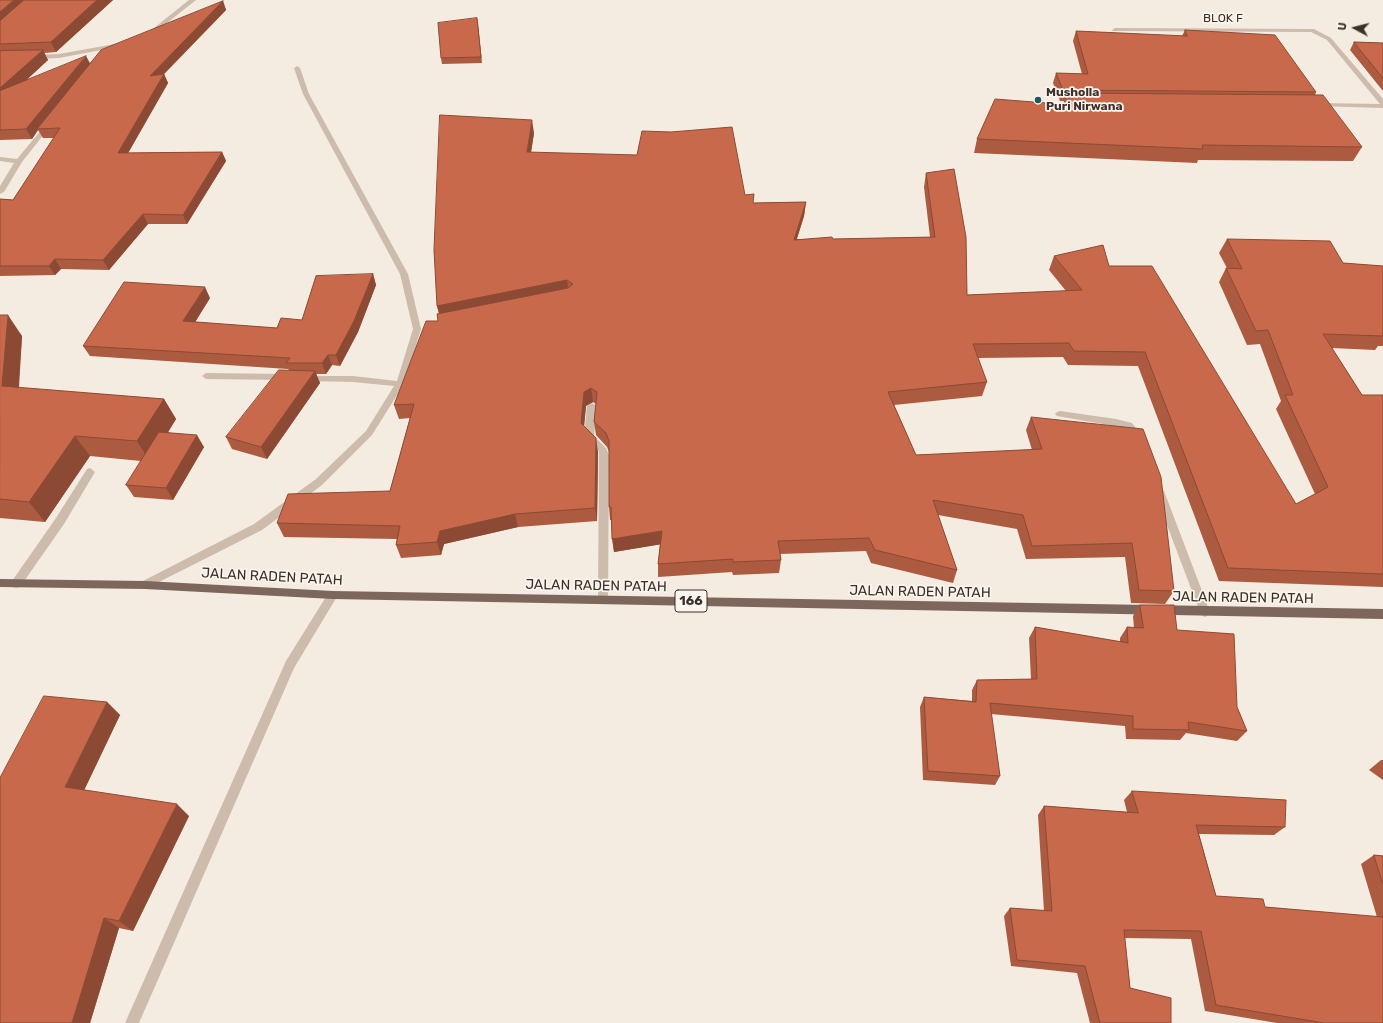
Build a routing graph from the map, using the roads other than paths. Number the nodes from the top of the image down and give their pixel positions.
1 (193, 0) edge
2 (1114, 30) dead end
3 (146, 36) edge
4 (124, 44) edge
5 (109, 48) junction
6 (104, 54) edge
7 (29, 57) edge
8 (297, 68) dead end
9 (1383, 104) edge
10 (1313, 105) edge
11 (52, 120) edge
12 (0, 160) edge
13 (19, 161) junction
14 (0, 192) edge
15 (206, 376) dead end
16 (400, 384) junction
17 (592, 406) edge
18 (1060, 414) dead end
19 (1142, 447) edge
20 (90, 472) dead end
21 (1156, 483) edge
22 (0, 584) edge
23 (16, 584) junction
24 (145, 586) junction
25 (333, 595) junction
26 (603, 600) junction
27 (1205, 612) junction
28 (1383, 614) edge
29 (132, 1023) edge

1 - 3 street
2 - 9 street, BLOK F
4 - 5 street
5 - 6 street
5 - 7 street
8 - 16 street
9 - 10 street
11 - 13 street
12 - 13 street
13 - 14 street
15 - 16 street
16 - 24 street
17 - 26 street
18 - 19 street
20 - 23 street
21 - 27 street
22 - 23 main road, JALAN RADEN PATAH / 166
23 - 24 main road, JALAN RADEN PATAH / 166
24 - 25 main road, JALAN RADEN PATAH / 166
25 - 26 main road, JALAN RADEN PATAH / 166
25 - 29 street
26 - 27 main road, JALAN RADEN PATAH / 166
27 - 28 main road, JALAN RADEN PATAH / 166

